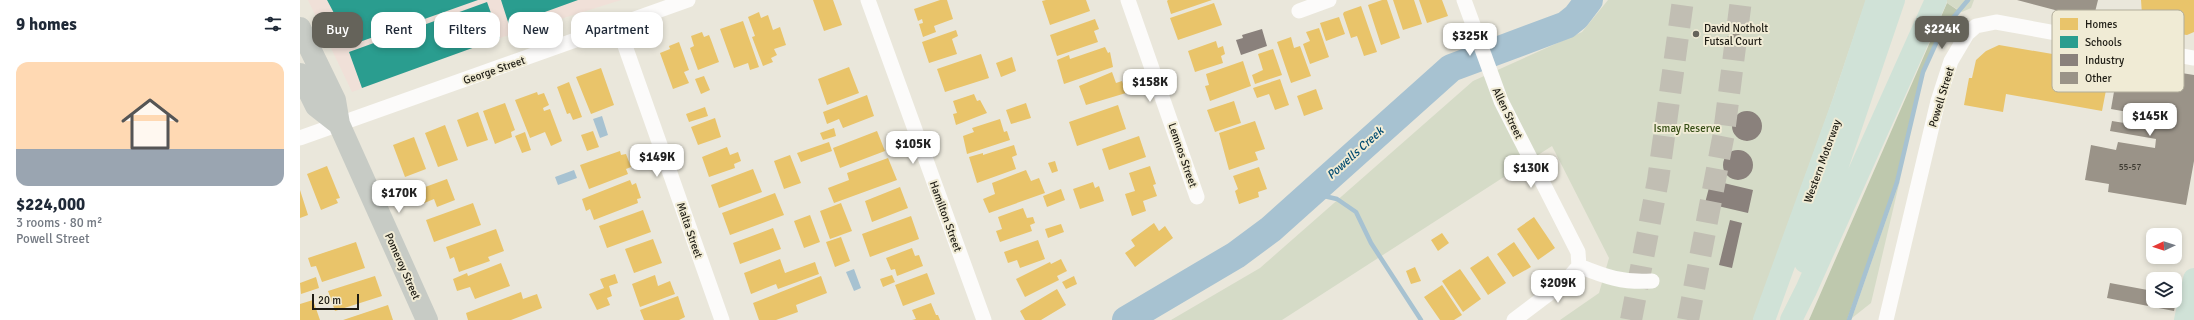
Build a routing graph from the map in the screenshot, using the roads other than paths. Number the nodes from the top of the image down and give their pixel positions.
1 (688, 0) edge
2 (868, 0) edge
3 (1128, 0) edge
4 (1329, 0) edge
5 (1464, 0) edge
6 (1877, 0) edge
7 (1894, 0) edge
8 (1936, 0) edge
9 (1299, 11) dead end
10 (656, 12) edge
11 (300, 28) edge
12 (2052, 32) edge
13 (571, 43) edge
14 (626, 48) edge
15 (2184, 56) edge
16 (2194, 58) edge
17 (300, 74) edge
18 (339, 124) junction
19 (300, 138) edge
20 (1197, 198) dead end
21 (1579, 266) junction
22 (2194, 279) edge
23 (1652, 280) dead end
24 (427, 320) edge
25 (722, 320) edge
26 (984, 320) edge
27 (1514, 320) edge
28 (1764, 320) edge
29 (1790, 320) edge
30 (1886, 320) edge
31 (2186, 320) edge

1 - 10 street, George Street
2 - 26 street, Hamilton Street
3 - 20 street, Lemnos Street
4 - 9 street
5 - 21 street, Allen Street
6 - 28 highway, Western Motorway
7 - 29 highway, Western Motorway
8 - 29 highway
11 - 18 main road, Pomeroy Street
12 - 30 street, Powell Street
13 - 18 street, George Street
14 - 25 street, Malta Street
15 - 16 street, Powell Street
17 - 18 main road, Pomeroy Street
18 - 19 street, George Street
18 - 24 main road, Pomeroy Street
21 - 23 street
21 - 27 street
22 - 31 highway

